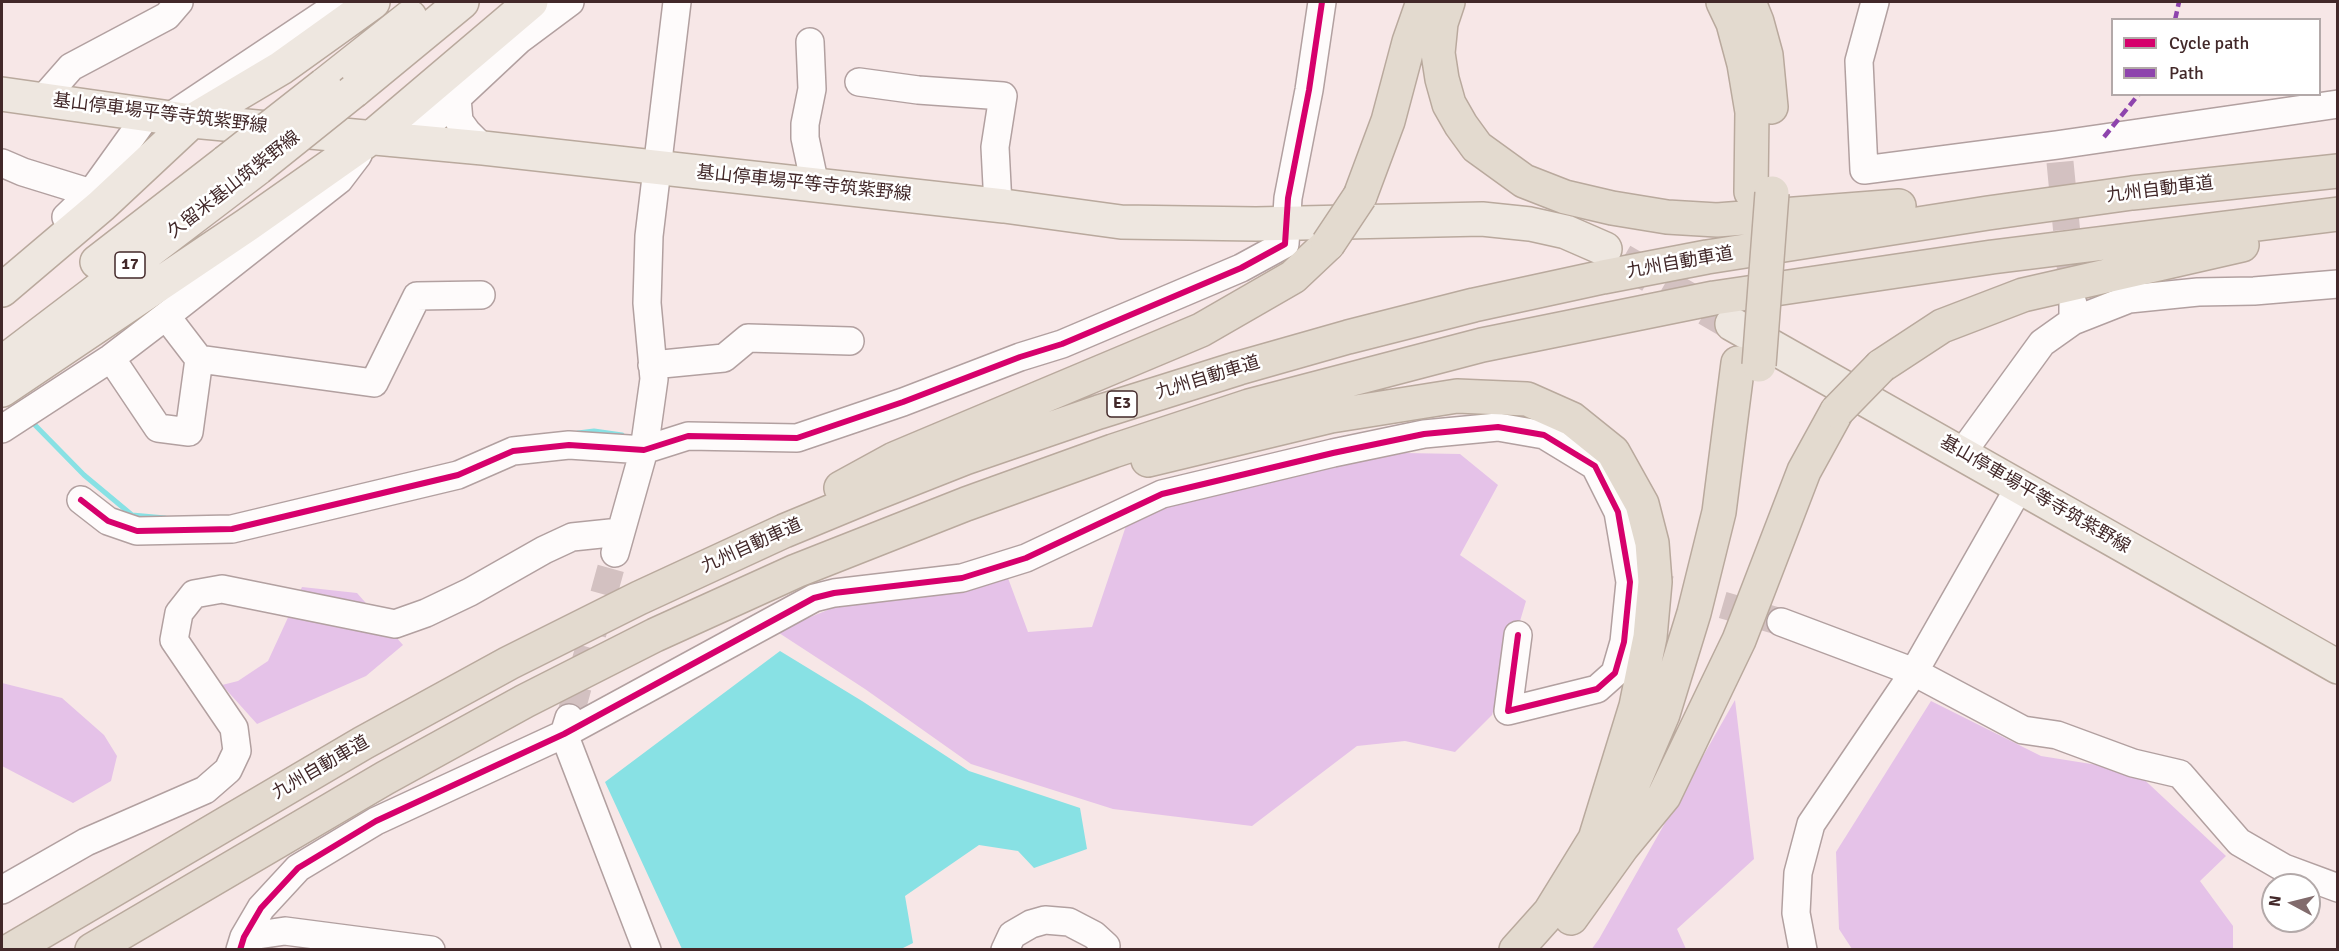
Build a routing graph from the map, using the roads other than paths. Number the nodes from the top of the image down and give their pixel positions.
1 (179, 2) edge
2 (342, 2) edge
3 (373, 2) edge
4 (428, 2) edge
5 (462, 2) edge
6 (531, 2) edge
7 (570, 2) edge
8 (677, 2) edge
9 (1322, 2) edge
10 (1423, 2) edge
11 (1448, 2) edge
12 (1723, 2) edge
13 (1749, 2) edge
14 (1875, 2) edge
15 (810, 42) dead end
16 (859, 82) dead end
17 (339, 88) junction
18 (2, 94) edge
19 (457, 98) junction
20 (42, 100) junction
21 (2337, 104) edge
22 (169, 118) junction
23 (372, 137) junction
24 (483, 148) junction
25 (2, 163) edge
26 (657, 168) junction
27 (2337, 171) edge
28 (815, 185) junction
29 (91, 193) junction
30 (1762, 193) junction
31 (2132, 193) junction
32 (998, 205) junction
33 (2337, 214) edge
34 (1287, 223) junction
35 (2337, 224) edge
36 (1605, 249) tunnel mouth
37 (2, 272) edge
38 (2337, 284) edge
39 (2, 290) edge
40 (482, 296) dead end
41 (166, 316) junction
42 (1732, 324) tunnel mouth
43 (2, 338) edge
44 (850, 342) dead end
45 (111, 358) junction
46 (199, 359) junction
47 (2, 363) edge
48 (652, 365) junction
49 (2, 390) edge
50 (2, 429) edge
51 (644, 450) junction
52 (1962, 453) junction
53 (2020, 486) junction
54 (81, 500) dead end
55 (966, 504) junction
56 (639, 598) junction
57 (1781, 622) tunnel mouth
58 (1518, 635) dead end
59 (2337, 667) edge
60 (1914, 672) junction
61 (567, 724) junction
62 (1608, 843) junction
63 (2337, 888) edge
64 (2, 890) edge
65 (242, 943) edge
66 (1106, 946) dead end
67 (11, 950) edge
68 (92, 950) edge
69 (431, 950) edge
70 (647, 950) edge
71 (1005, 950) edge
72 (1516, 950) edge
73 (1545, 950) edge
74 (1803, 950) edge

1 - 20 street
2 - 22 street
3 - 22 main road
4 - 17 main road, 久留米基山筑紫野線 / 17
5 - 17 main road, 久留米基山筑紫野線 / 17
6 - 23 main road
7 - 19 street
8 - 26 street
9 - 34 street
10 - 56 highway, bridge
11 - 31 highway
12 - 30 highway
13 - 30 highway
14 - 21 street
15 - 28 street
16 - 32 street
17 - 43 main road, 久留米基山筑紫野線 / 17, bridge
17 - 47 main road, 久留米基山筑紫野線 / 17, bridge
18 - 20 main road, 基山停車場平等寺筑紫野線
19 - 23 street
19 - 24 street
20 - 22 main road, 基山停車場平等寺筑紫野線
22 - 23 main road, 基山停車場平等寺筑紫野線
22 - 29 street
22 - 39 main road
23 - 24 main road, 基山停車場平等寺筑紫野線
23 - 41 street
23 - 49 main road
24 - 26 main road, 基山停車場平等寺筑紫野線
25 - 29 street
26 - 28 main road, 基山停車場平等寺筑紫野線
26 - 48 street
27 - 31 highway, 九州自動車道 / E3
28 - 32 main road, 基山停車場平等寺筑紫野線
29 - 37 street
30 - 62 highway
31 - 56 highway, 九州自動車道 / E3
32 - 34 main road, 基山停車場平等寺筑紫野線
33 - 55 highway, E3
34 - 36 main road, 基山停車場平等寺筑紫野線
34 - 51 street
35 - 62 highway, bridge
38 - 52 street
40 - 46 street
41 - 45 street
41 - 46 street
42 - 52 main road, 基山停車場平等寺筑紫野線
44 - 48 street
45 - 46 street
45 - 50 street
48 - 51 street
51 - 54 street
51 - 64 street
52 - 53 main road, 基山停車場平等寺筑紫野線
53 - 59 main road, 基山停車場平等寺筑紫野線
53 - 60 street
55 - 62 highway
55 - 68 highway, E3
56 - 67 highway, 九州自動車道 / E3
57 - 60 street
58 - 61 street
60 - 63 street
60 - 74 street
61 - 65 street
61 - 70 street
62 - 72 highway
62 - 73 highway
65 - 69 street
66 - 71 street

